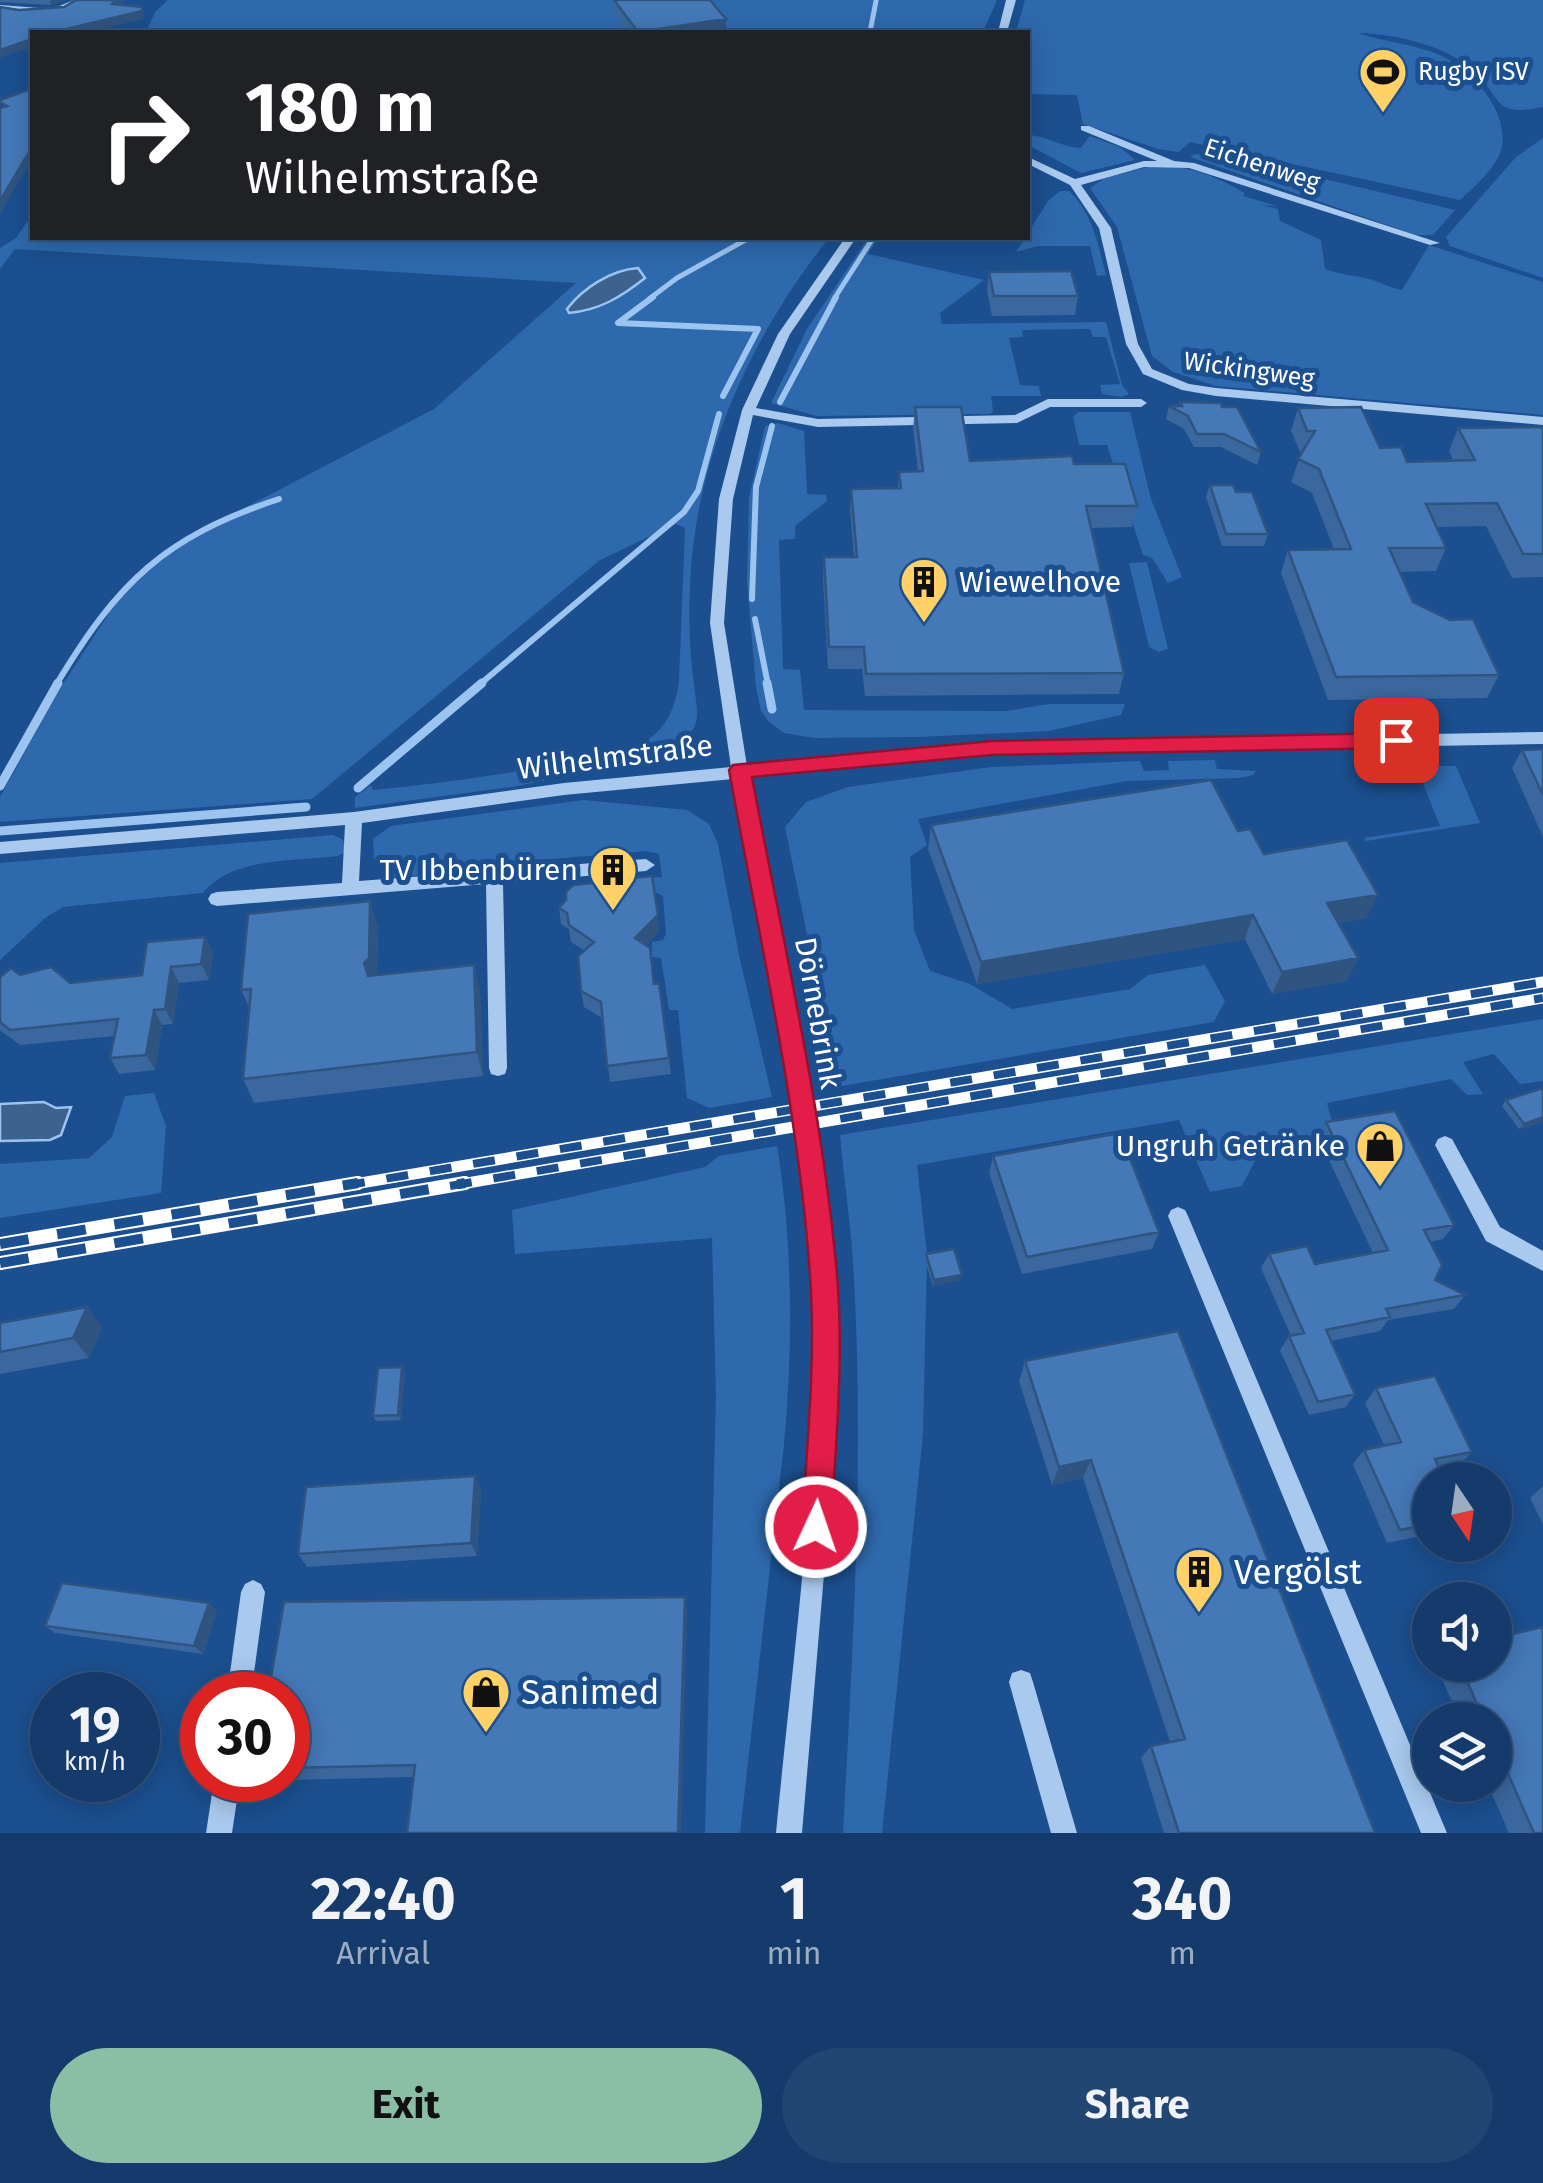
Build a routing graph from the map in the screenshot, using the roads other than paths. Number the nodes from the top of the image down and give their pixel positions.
1 (80, 0) edge
2 (1011, 0) edge
3 (0, 8) edge
4 (1003, 30) edge
5 (1085, 128) dead end
6 (1030, 161) edge
7 (1170, 162) junction
8 (1074, 183) junction
9 (849, 240) edge
10 (1434, 244) dead end
11 (1141, 403) dead end
12 (748, 410) junction
13 (1543, 421) edge
14 (1543, 738) edge
15 (740, 770) junction
16 (354, 818) junction
17 (0, 848) edge
18 (646, 865) dead end
19 (494, 877) junction
20 (350, 888) junction
21 (216, 898) dead end
22 (498, 1068) dead end
23 (1444, 1145) dead end
24 (1178, 1216) dead end
25 (1543, 1262) edge
26 (252, 1592) dead end
27 (242, 1672) edge
28 (1021, 1682) dead end
29 (224, 1802) edge
30 (219, 1833) edge
31 (789, 1833) edge
32 (1064, 1833) edge
33 (1434, 1833) edge

1 - 3 street
2 - 4 street
5 - 7 street
6 - 8 street, Wickingweg
7 - 8 street, Eichenweg
7 - 10 street, Eichenweg
8 - 13 street, Wickingweg
9 - 12 street, Dörnebrink
11 - 12 street
12 - 15 street, Dörnebrink
14 - 15 street, Wilhelmstraße
15 - 16 street, Wilhelmstraße
15 - 31 street, Dörnebrink
16 - 17 street, Wilhelmstraße
16 - 20 street
18 - 19 street
19 - 20 street
19 - 22 street
20 - 21 street
23 - 25 street
24 - 33 street
26 - 27 street
28 - 32 street
29 - 30 street

